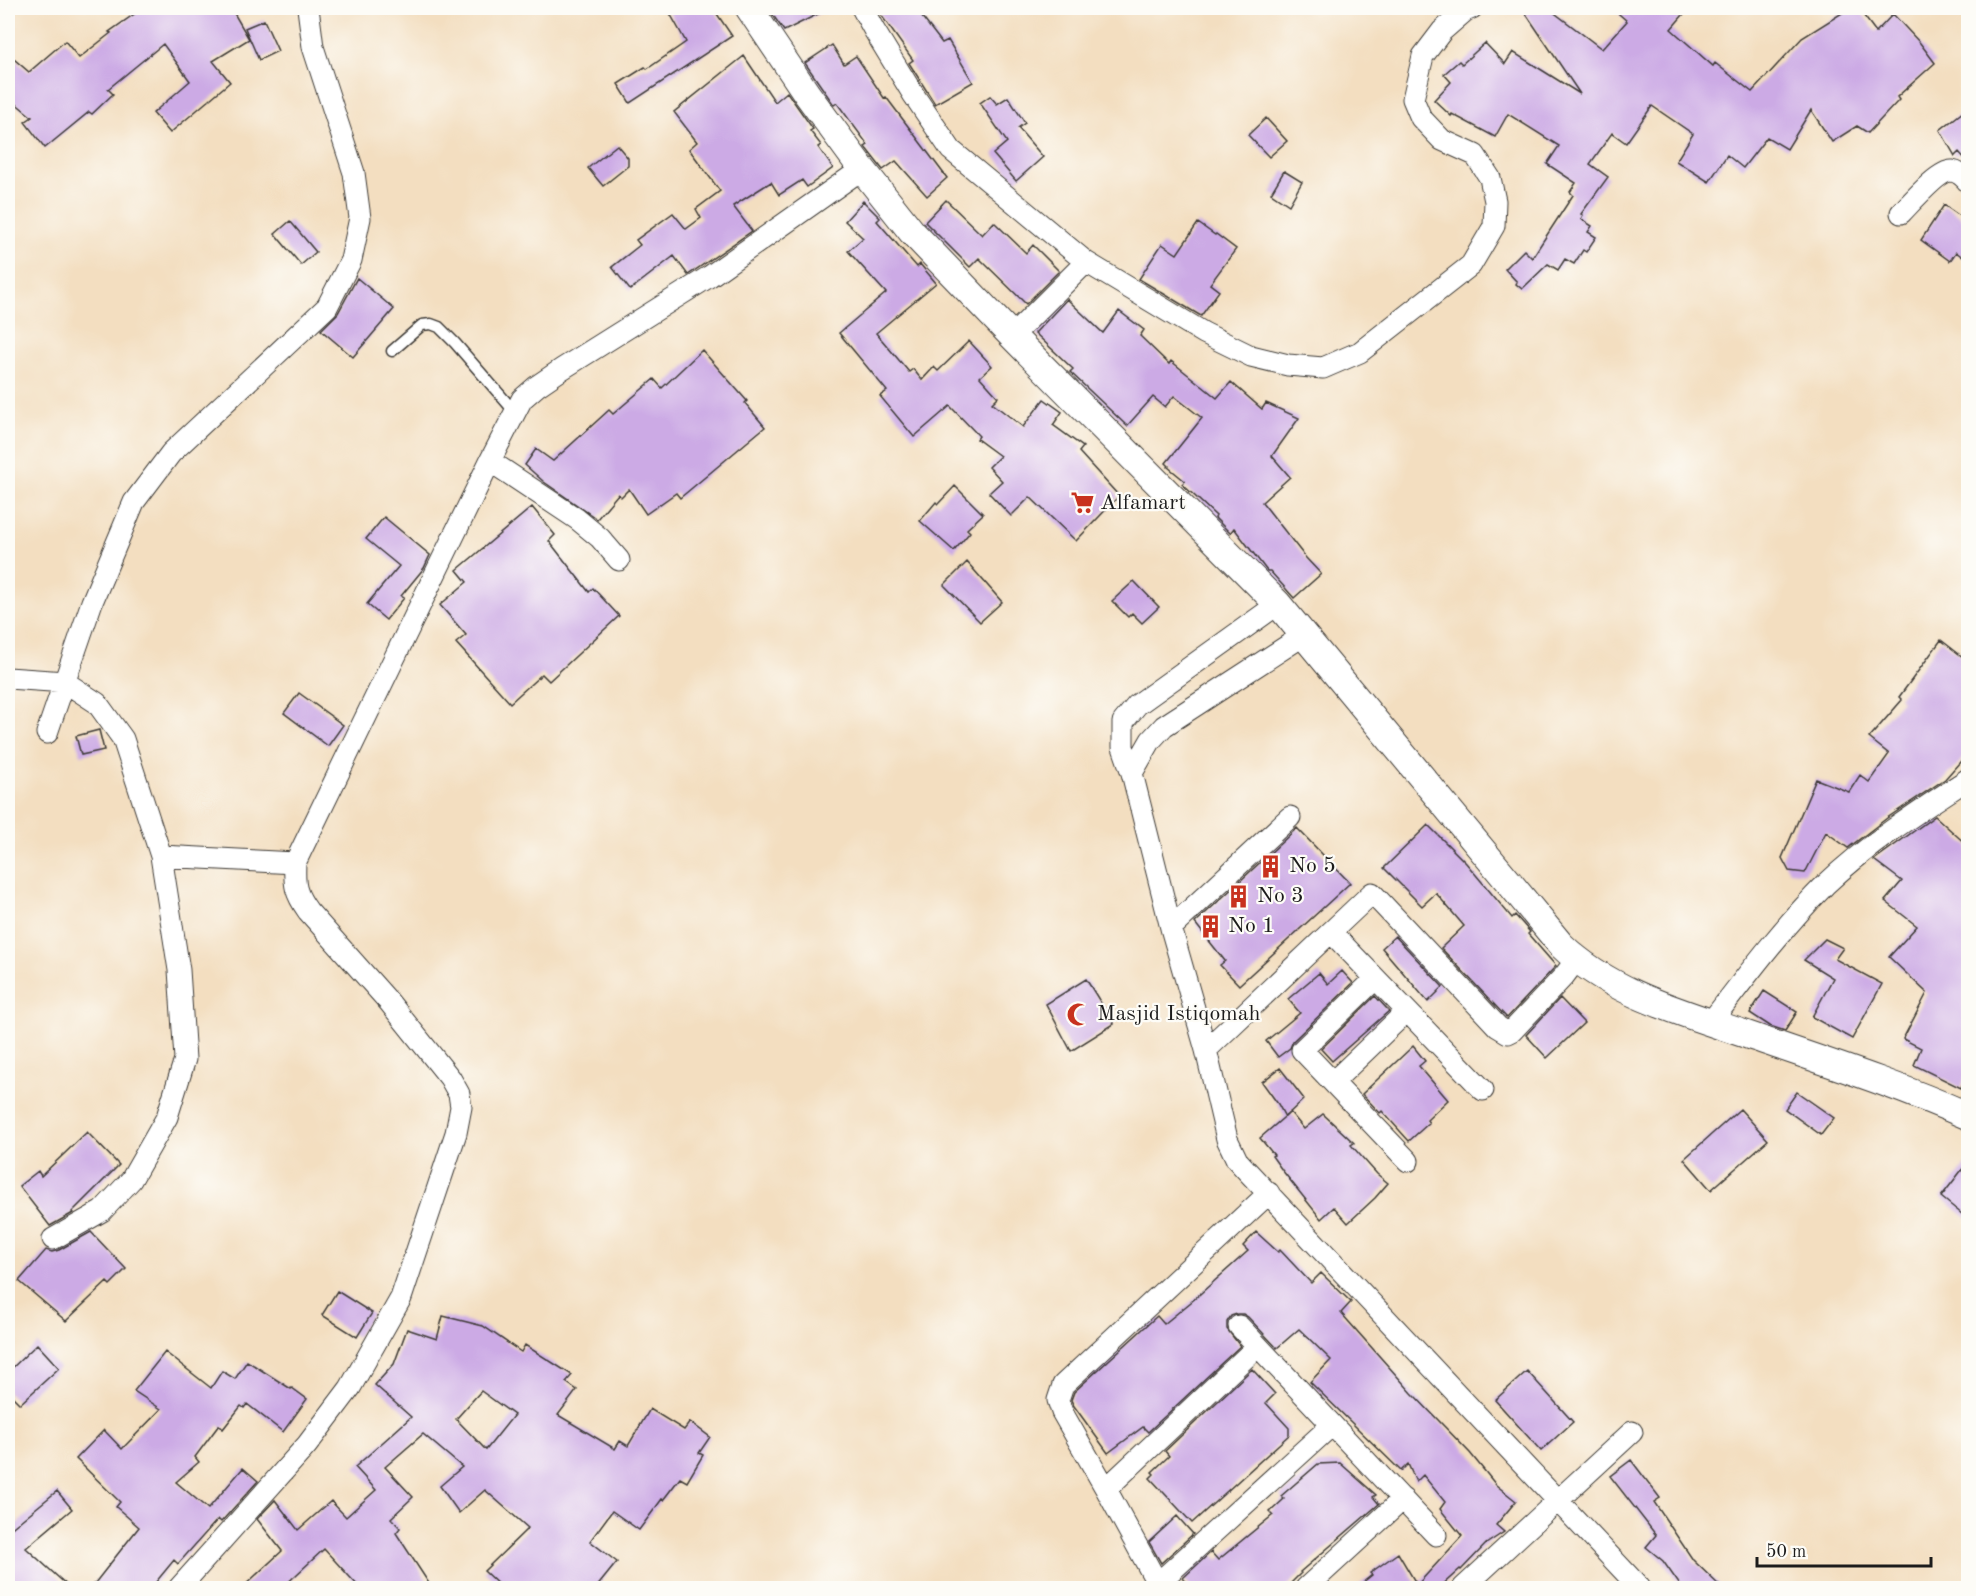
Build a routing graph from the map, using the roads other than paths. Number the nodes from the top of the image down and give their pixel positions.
1 (308, 8) edge
2 (749, 8) edge
3 (862, 8) edge
4 (1472, 8) edge
5 (862, 169) junction
6 (1968, 182) edge
7 (1901, 213) dead end
8 (1086, 262) junction
9 (1012, 336) junction
10 (392, 351) dead end
11 (514, 411) junction
12 (490, 460) junction
13 (619, 560) dead end
14 (1278, 604) junction
15 (1304, 636) junction
16 (8, 678) edge
17 (65, 682) junction
18 (47, 733) dead end
19 (1132, 773) junction
20 (1968, 779) edge
21 (1290, 817) dead end
22 (161, 856) junction
23 (295, 863) junction
24 (1171, 928) junction
25 (1330, 932) junction
26 (1576, 960) junction
27 (1375, 979) junction
28 (1407, 1011) junction
29 (1711, 1022) junction
30 (1206, 1050) junction
31 (1333, 1082) junction
32 (1483, 1090) dead end
33 (1968, 1116) edge
34 (1408, 1161) dead end
35 (1269, 1193) junction
36 (53, 1239) dead end
37 (1239, 1326) dead end
38 (1258, 1346) junction
39 (1332, 1425) junction
40 (1632, 1432) dead end
41 (1106, 1489) junction
42 (1402, 1499) junction
43 (1558, 1500) junction
44 (1436, 1535) dead end
45 (1158, 1586) edge
46 (179, 1588) edge
47 (1306, 1588) edge
48 (1463, 1588) edge
49 (1640, 1588) edge

1 - 17 street
2 - 5 street
3 - 8 street
4 - 8 street
5 - 9 street
5 - 11 street
6 - 7 street
8 - 9 street
9 - 14 street
10 - 11 lane
11 - 12 street
12 - 13 street
12 - 23 street
14 - 15 street
14 - 19 street
15 - 19 street
15 - 26 street
16 - 17 street
17 - 18 street
17 - 22 street
19 - 24 street
20 - 29 street
21 - 24 street
22 - 23 street
22 - 36 street
23 - 46 street
24 - 30 street
25 - 26 street
25 - 27 street
25 - 30 street
26 - 29 street
27 - 28 street
27 - 31 street
28 - 31 street
28 - 32 street
29 - 33 street
30 - 35 street
31 - 34 street
35 - 41 street
35 - 43 street
37 - 38 street
38 - 39 street
38 - 41 street
39 - 42 street
39 - 45 street
40 - 43 street
41 - 45 street
42 - 44 street
42 - 47 street
43 - 48 street
43 - 49 street

